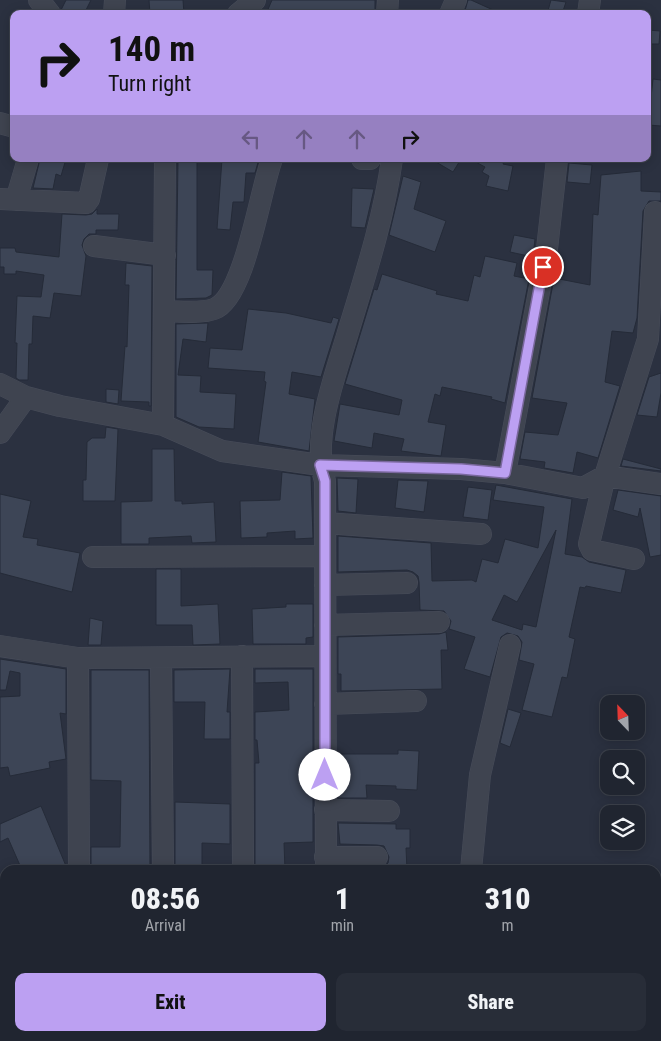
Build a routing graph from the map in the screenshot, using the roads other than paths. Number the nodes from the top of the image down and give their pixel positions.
1 (39, 0) edge
2 (255, 0) edge
3 (47, 10) edge
4 (243, 10) edge
5 (26, 162) edge
6 (97, 162) edge
7 (165, 162) edge
8 (271, 162) edge
9 (391, 162) edge
10 (557, 162) edge
11 (8, 199) edge
12 (656, 212) dead end
13 (94, 246) dead end
14 (165, 255) junction
15 (656, 289) edge
16 (164, 311) junction
17 (0, 384) edge
18 (26, 397) junction
19 (163, 425) junction
20 (0, 433) edge
21 (320, 465) junction
22 (505, 473) junction
23 (605, 476) junction
24 (661, 484) edge
25 (325, 523) junction
26 (481, 534) dead end
27 (325, 556) junction
28 (93, 558) dead end
29 (634, 559) dead end
30 (407, 584) dead end
31 (325, 585) junction
32 (439, 622) dead end
33 (325, 624) junction
34 (510, 645) dead end
35 (0, 646) edge
36 (242, 656) junction
37 (325, 656) junction
38 (78, 658) junction
39 (160, 658) junction
40 (416, 701) dead end
41 (325, 704) junction
42 (325, 810) junction
43 (389, 811) dead end
44 (377, 857) dead end
45 (325, 864) edge
46 (79, 865) edge
47 (163, 865) edge
48 (243, 865) edge
49 (471, 865) edge

1 - 3 street
2 - 4 street
5 - 11 street
6 - 11 street
7 - 14 street
8 - 16 street
9 - 21 street
10 - 22 street
12 - 15 street
13 - 14 street
14 - 16 street
15 - 23 street
16 - 19 street
17 - 18 street
18 - 19 street
18 - 20 street
19 - 21 street
21 - 22 street
21 - 25 street
22 - 23 street
23 - 24 street
23 - 29 street
25 - 26 street
25 - 27 street
27 - 28 street
27 - 31 street
30 - 31 street
31 - 33 street
32 - 33 street
33 - 37 street
34 - 49 street
35 - 38 street
36 - 37 street
36 - 39 street
36 - 48 street
37 - 41 street
38 - 39 street
38 - 46 street
39 - 47 street
40 - 41 street
41 - 42 street
42 - 43 street
42 - 45 street
44 - 45 street

